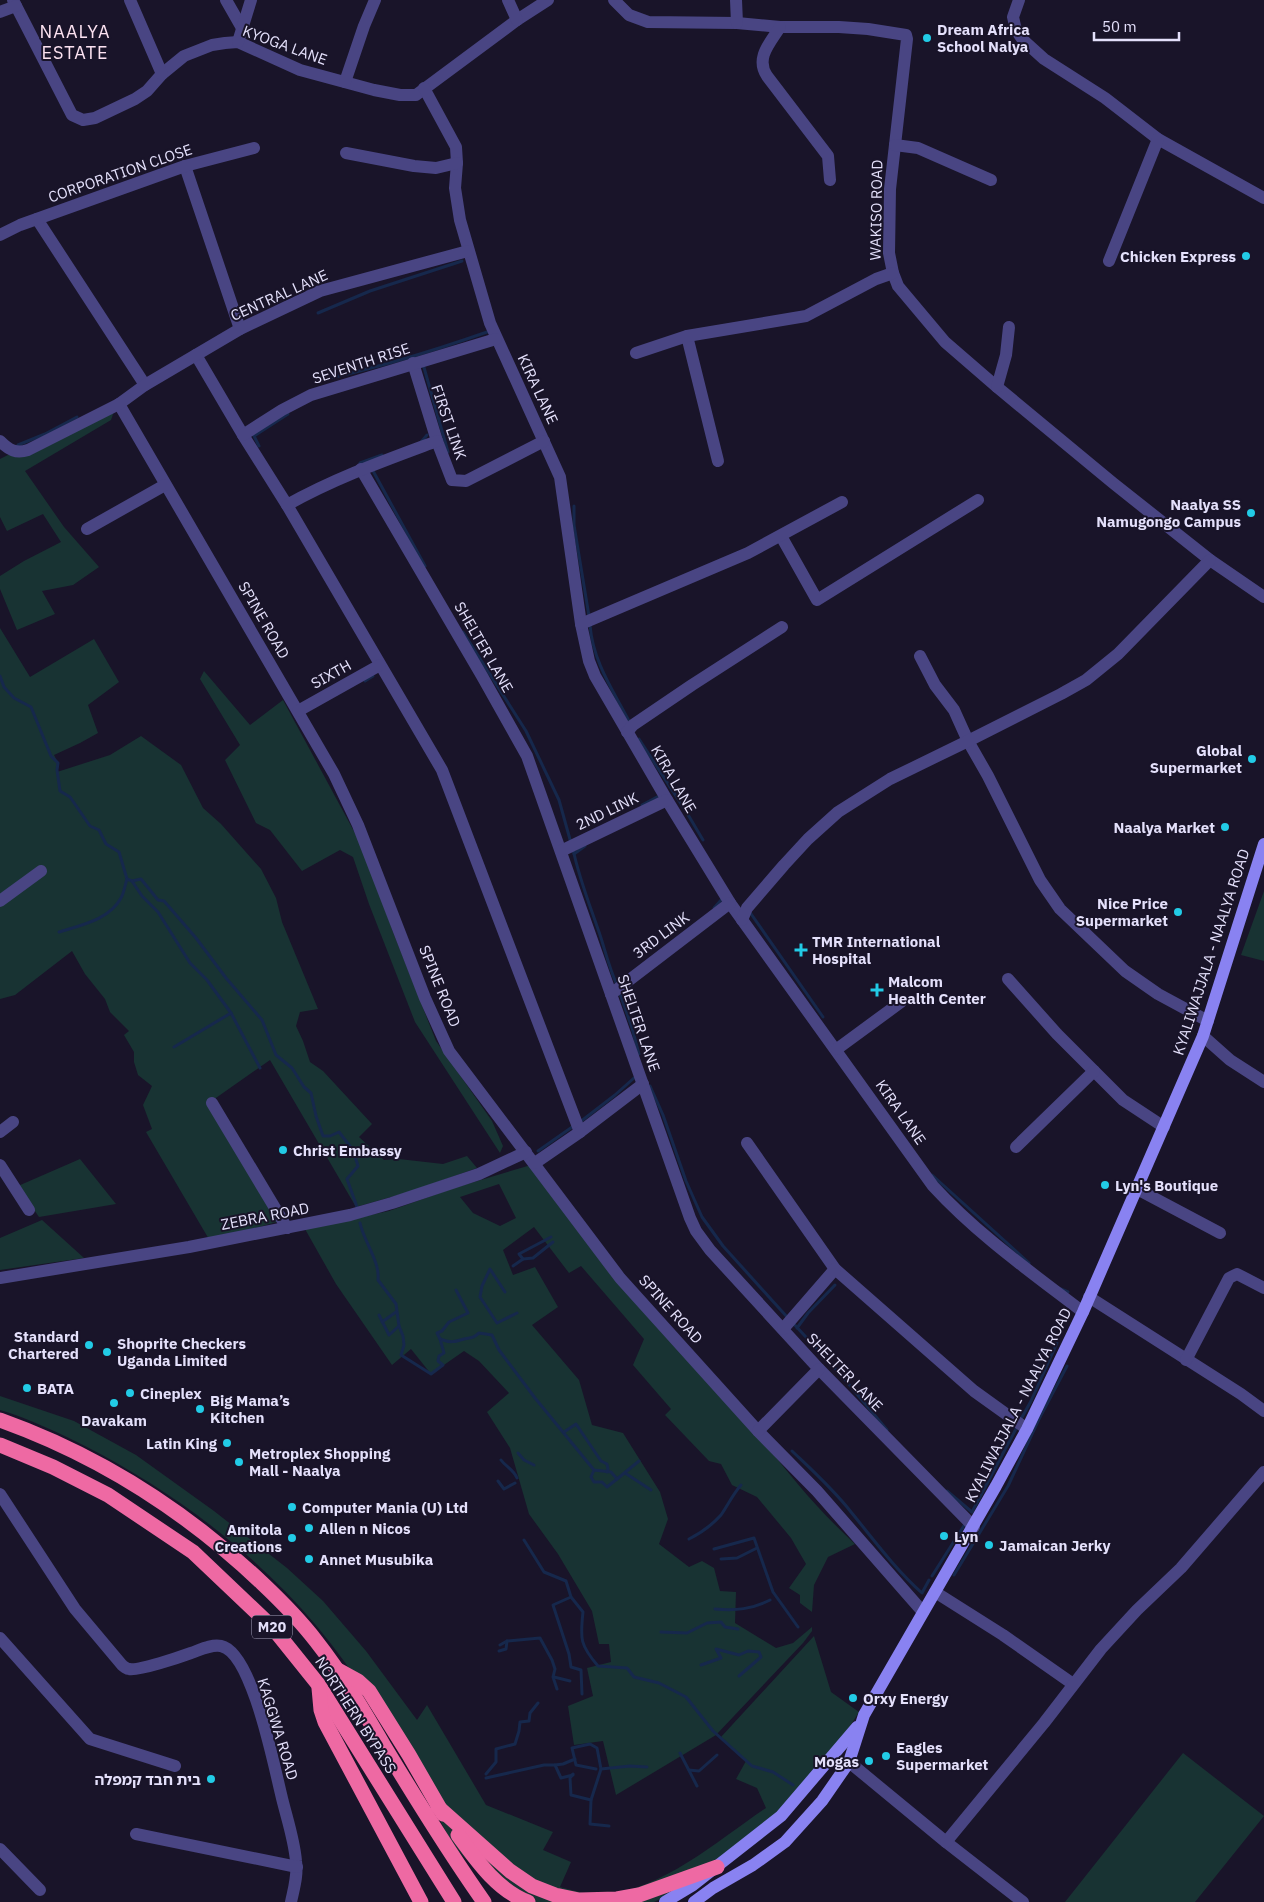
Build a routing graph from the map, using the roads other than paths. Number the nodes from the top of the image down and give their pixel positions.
1 (130, 0) edge
2 (226, 0) edge
3 (251, 0) edge
4 (375, 0) edge
5 (508, 0) edge
6 (548, 0) edge
7 (736, 0) edge
8 (1019, 0) edge
9 (14, 3) edge
10 (616, 3) edge
11 (0, 12) edge
12 (517, 20) junction
13 (737, 24) junction
14 (780, 27) junction
15 (242, 28) junction
16 (238, 42) junction
17 (162, 74) junction
18 (345, 82) junction
19 (424, 88) junction
20 (1158, 139) junction
21 (895, 145) junction
22 (254, 148) dead end
23 (346, 153) dead end
24 (457, 163) junction
25 (185, 166) junction
26 (830, 180) dead end
27 (991, 180) dead end
28 (1264, 198) edge
29 (37, 219) junction
30 (0, 235) edge
31 (468, 251) junction
32 (1109, 261) dead end
33 (892, 273) junction
34 (1009, 326) dead end
35 (240, 329) junction
36 (687, 336) junction
37 (496, 339) junction
38 (636, 353) dead end
39 (196, 355) junction
40 (413, 363) junction
41 (145, 385) junction
42 (997, 387) junction
43 (119, 404) junction
44 (243, 435) junction
45 (0, 441) edge
46 (437, 441) junction
47 (544, 441) junction
48 (718, 461) dead end
49 (361, 469) junction
50 (165, 485) junction
51 (978, 500) dead end
52 (842, 502) dead end
53 (287, 505) junction
54 (87, 529) dead end
55 (781, 536) junction
56 (1210, 560) junction
57 (1264, 597) edge
58 (586, 622) junction
59 (782, 627) dead end
60 (920, 656) dead end
61 (380, 665) junction
62 (298, 711) junction
63 (630, 728) junction
64 (968, 741) junction
65 (666, 800) junction
66 (1264, 844) edge
67 (568, 848) junction
68 (41, 871) dead end
69 (0, 902) edge
70 (730, 903) junction
71 (742, 920) junction
72 (1008, 979) dead end
73 (611, 994) junction
74 (901, 1002) dead end
75 (1208, 1021) junction
76 (1203, 1036) junction
77 (837, 1050) junction
78 (1094, 1071) junction
79 (1264, 1082) edge
80 (643, 1084) junction
81 (212, 1103) dead end
82 (13, 1122) dead end
83 (578, 1127) junction
84 (1164, 1127) junction
85 (0, 1132) edge
86 (747, 1143) dead end
87 (1016, 1147) dead end
88 (526, 1152) junction
89 (535, 1163) junction
90 (0, 1165) edge
91 (1137, 1189) junction
92 (29, 1210) dead end
93 (287, 1228) junction
94 (1220, 1233) dead end
95 (835, 1269) junction
96 (0, 1278) edge
97 (1264, 1288) edge
98 (1089, 1297) junction
99 (1083, 1312) junction
100 (788, 1324) junction
101 (1186, 1360) junction
102 (819, 1369) junction
103 (1264, 1411) edge
104 (0, 1420) edge
105 (1022, 1425) junction
106 (758, 1431) junction
107 (0, 1445) edge
108 (1264, 1472) edge
109 (0, 1494) edge
110 (969, 1522) junction
111 (935, 1592) junction
112 (923, 1612) junction
113 (0, 1638) edge
114 (336, 1670) junction
115 (318, 1684) junction
116 (1072, 1684) junction
117 (860, 1723) junction
118 (849, 1762) junction
119 (175, 1766) dead end
120 (438, 1807) junction
121 (136, 1834) dead end
122 (946, 1842) junction
123 (0, 1849) edge
124 (297, 1867) junction
125 (717, 1867) junction
126 (40, 1890) dead end
127 (291, 1902) edge
128 (421, 1902) edge
129 (454, 1902) edge
130 (484, 1902) edge
131 (528, 1902) edge
132 (665, 1902) edge
133 (694, 1902) edge
134 (1023, 1902) edge

1 - 17 street
2 - 15 street
3 - 15 street
4 - 18 street
5 - 12 street
6 - 12 street, KYOGA LANE
7 - 13 street
8 - 20 street
9 - 11 street
9 - 17 street, KYOGA LANE
10 - 13 street, WAKISO ROAD
12 - 19 street, KYOGA LANE
13 - 14 street, WAKISO ROAD
14 - 21 street, WAKISO ROAD
14 - 26 street
15 - 16 street
16 - 17 street, KYOGA LANE
16 - 18 street, KYOGA LANE
18 - 19 street, KYOGA LANE
19 - 24 street, KIRA LANE
20 - 28 street
20 - 32 street
21 - 27 street
21 - 33 street, WAKISO ROAD
22 - 25 street, CORPORATION CLOSE
23 - 24 street
24 - 31 street, KIRA LANE
25 - 29 street, CORPORATION CLOSE
25 - 35 street
29 - 30 street, CORPORATION CLOSE
29 - 41 street
31 - 35 street, CENTRAL LANE
31 - 37 street, KIRA LANE
33 - 36 street
33 - 42 street, WAKISO ROAD
34 - 42 street
35 - 39 street, CENTRAL LANE
36 - 38 street
36 - 48 street
37 - 40 street, SEVENTH RISE
37 - 47 street, KIRA LANE
39 - 41 street, CENTRAL LANE
39 - 44 street
40 - 44 street, SEVENTH RISE
40 - 46 street, FIRST LINK
41 - 43 street, CENTRAL LANE
42 - 56 street, WAKISO ROAD
43 - 45 street
43 - 50 street, SPINE ROAD
44 - 53 street
46 - 47 street, FIRST LINK
46 - 49 street
47 - 58 street, KIRA LANE
49 - 53 street
49 - 67 street, SHELTER LANE
50 - 54 street
50 - 62 street, SPINE ROAD
51 - 55 street
52 - 55 street
53 - 61 street
55 - 58 street
56 - 57 street, WAKISO ROAD
56 - 64 street
58 - 63 street, KIRA LANE
59 - 63 street
60 - 64 street
61 - 62 street, SIXTH
61 - 83 street
62 - 88 street, SPINE ROAD
63 - 65 street, KIRA LANE
64 - 71 street
64 - 75 street
65 - 67 street, 2ND LINK
65 - 70 street, KIRA LANE
66 - 75 main road, KYALIWAJJALA - NAALYA ROAD
67 - 73 street, SHELTER LANE
68 - 69 street
70 - 71 street, KIRA LANE
70 - 73 street, 3RD LINK
71 - 77 street, KIRA LANE
72 - 78 street
73 - 80 street, SHELTER LANE
74 - 77 street
75 - 76 main road, KYALIWAJJALA - NAALYA ROAD
76 - 79 street
76 - 84 main road, KYALIWAJJALA - NAALYA ROAD
77 - 99 street, KIRA LANE
78 - 84 street
78 - 87 street
80 - 83 street
80 - 100 street, SHELTER LANE
81 - 93 street
82 - 85 street
83 - 89 street
84 - 91 main road, KYALIWAJJALA - NAALYA ROAD
86 - 95 street
88 - 89 street, SPINE ROAD
88 - 93 street, ZEBRA ROAD
89 - 106 street, SPINE ROAD
90 - 92 street
91 - 94 street
91 - 98 main road, KYALIWAJJALA - NAALYA ROAD
93 - 96 street, ZEBRA ROAD
95 - 100 street
95 - 105 street
97 - 101 street
98 - 99 main road, KYALIWAJJALA - NAALYA ROAD
98 - 101 street
99 - 105 main road, KYALIWAJJALA - NAALYA ROAD
100 - 102 street, SHELTER LANE
101 - 103 street
102 - 106 street
102 - 110 street, SHELTER LANE
104 - 114 highway, NORTHERN BYPASS / M20
105 - 110 main road, KYALIWAJJALA - NAALYA ROAD
106 - 112 street, SPINE ROAD
107 - 115 highway, NORTHERN BYPASS / M20
108 - 116 street
109 - 124 street, KAGGWA ROAD
110 - 111 main road, KYALIWAJJALA - NAALYA ROAD
111 - 112 main road, KYALIWAJJALA - NAALYA ROAD
111 - 116 street
112 - 117 main road, KYALIWAJJALA - NAALYA ROAD
113 - 119 street
114 - 120 highway
114 - 130 highway, NORTHERN BYPASS / M20
115 - 128 highway
115 - 129 highway, NORTHERN BYPASS / M20
116 - 122 street
117 - 118 main road, KYALIWAJJALA - NAALYA ROAD
117 - 125 main road
118 - 122 street
118 - 133 main road, KYALIWAJJALA - NAALYA ROAD
120 - 125 highway
120 - 131 highway
121 - 124 street
122 - 134 street
123 - 126 street
124 - 127 street, KAGGWA ROAD
125 - 132 main road

